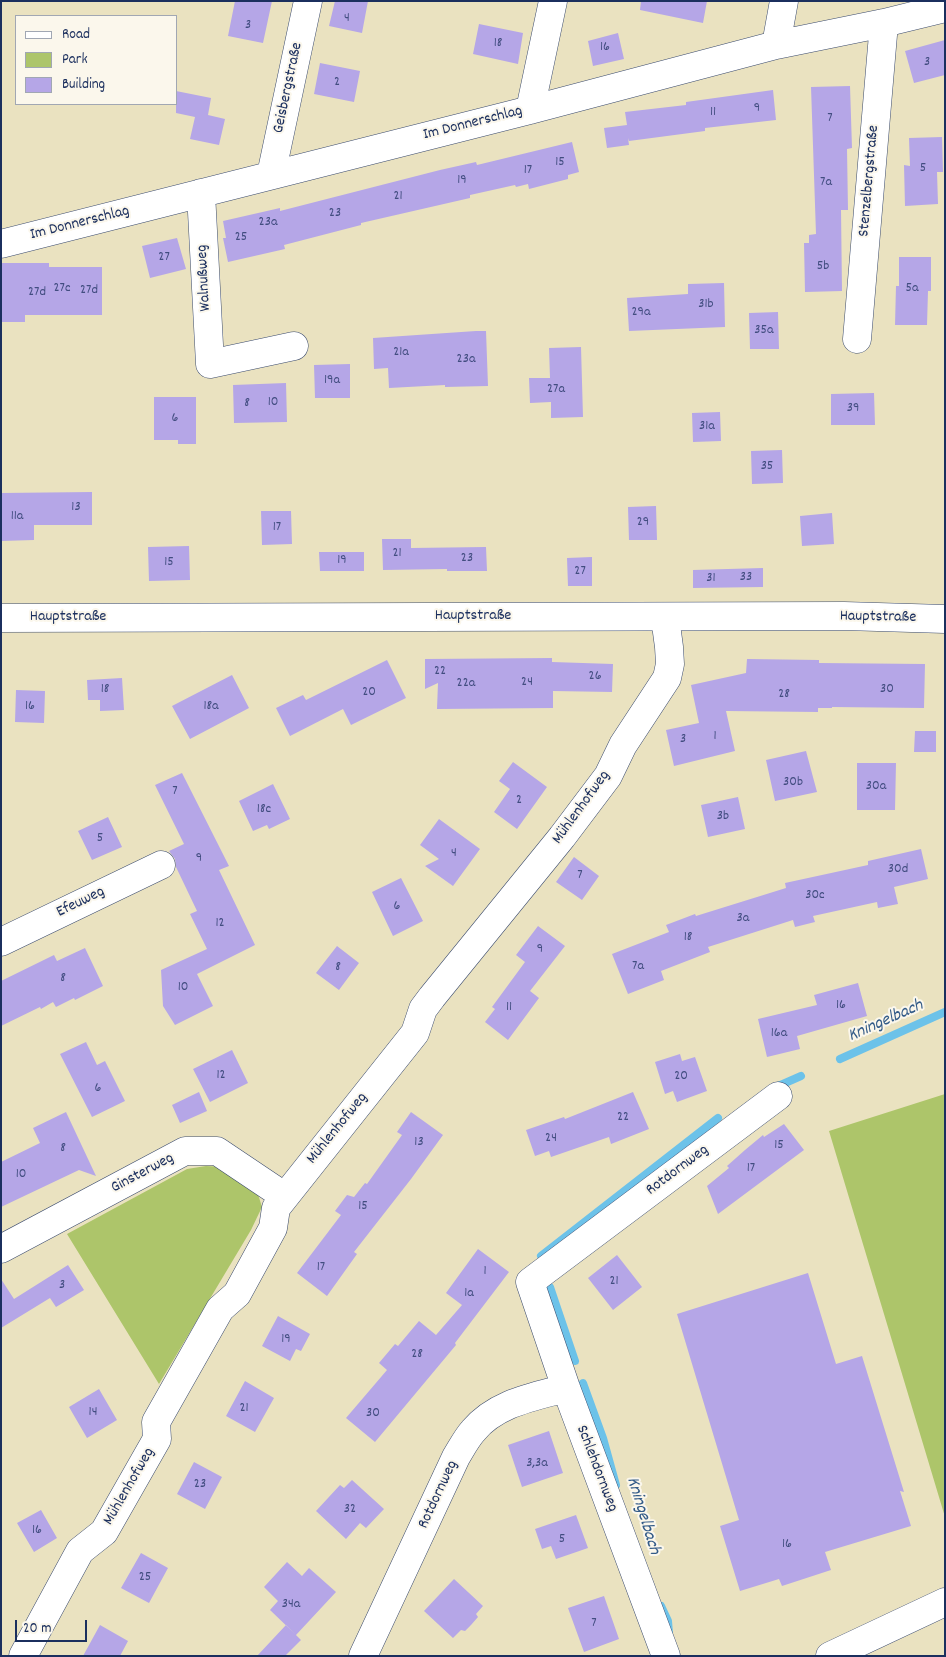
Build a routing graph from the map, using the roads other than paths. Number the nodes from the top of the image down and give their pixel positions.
1 (308, 1) edge
2 (553, 1) edge
3 (784, 1) edge
4 (945, 8) edge
5 (884, 24) junction
6 (776, 45) junction
7 (530, 110) junction
8 (271, 175) junction
9 (201, 193) junction
10 (1, 244) edge
11 (856, 339) dead end
12 (294, 346) dead end
13 (665, 617) junction
14 (1, 618) edge
15 (945, 620) edge
16 (161, 864) dead end
17 (1, 942) edge
18 (778, 1096) dead end
19 (284, 1196) junction
20 (1, 1249) edge
21 (530, 1282) joint
22 (566, 1388) junction
23 (945, 1602) edge
24 (23, 1656) edge
25 (363, 1656) edge
26 (666, 1656) edge
27 (830, 1656) edge

1 - 8 street, Geisbergstraße
2 - 7 street
3 - 6 street
4 - 5 street, Im Donnerschlag
5 - 6 street, Im Donnerschlag
5 - 11 street, Stenzelbergstraße
6 - 7 street, Im Donnerschlag
7 - 8 street, Im Donnerschlag
8 - 9 street, Im Donnerschlag
9 - 10 street, Im Donnerschlag
9 - 12 street, Walnußweg
13 - 14 street, Hauptstraße
13 - 15 street, Hauptstraße
13 - 19 street, Mühlenhofweg
16 - 17 street, Efeuweg
18 - 21 street, Rotdornweg
19 - 20 street, Ginsterweg
19 - 24 street, Mühlenhofweg
21 - 22 street, Schlehdornweg
22 - 25 street, Rotdornweg
22 - 26 street, Schlehdornweg
23 - 27 street

